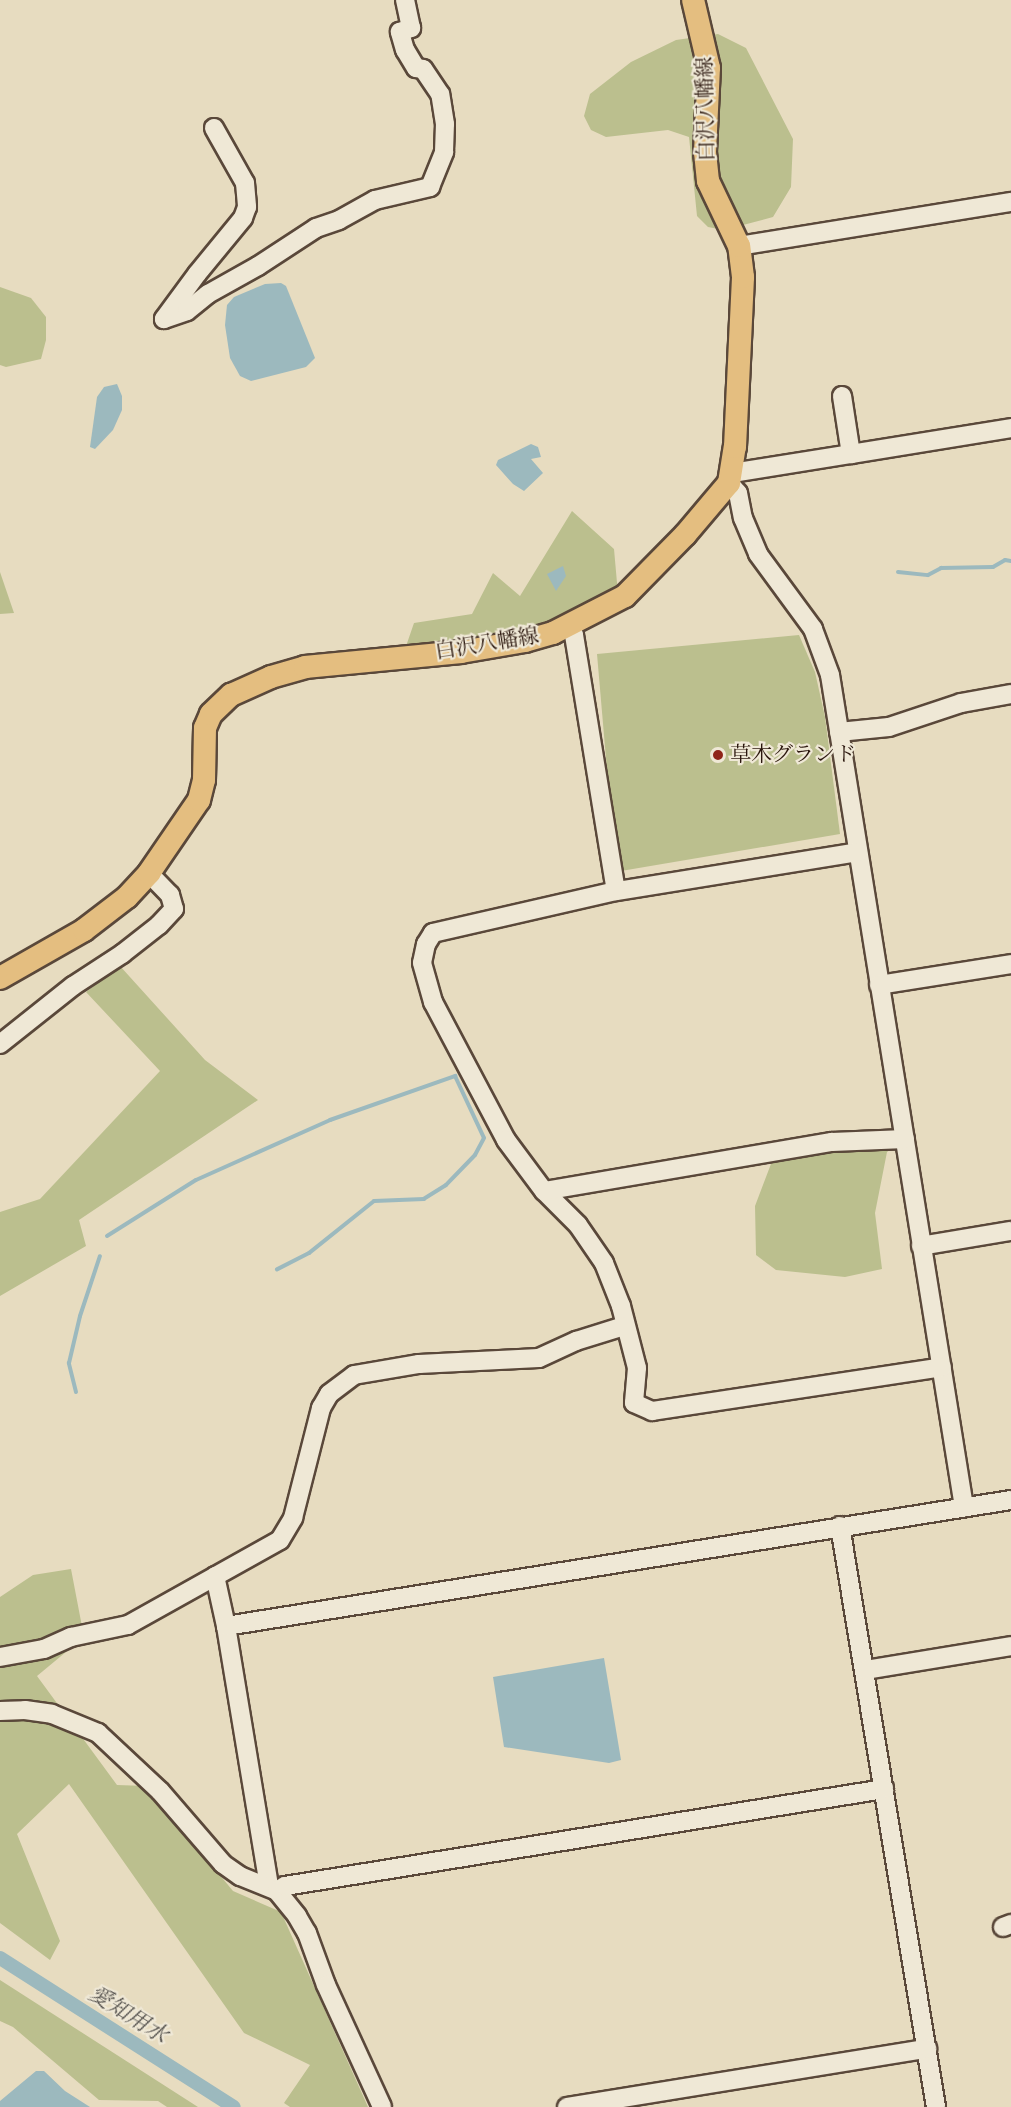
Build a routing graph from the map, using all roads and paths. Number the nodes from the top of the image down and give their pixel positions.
1 (405, 0) edge
2 (693, 0) edge
3 (214, 128) dead end
4 (1011, 202) edge
5 (739, 246) junction
6 (842, 396) dead end
7 (1011, 428) edge
8 (851, 454) junction
9 (730, 478) junction
10 (570, 625) junction
11 (1011, 694) edge
12 (839, 732) junction
13 (858, 852) junction
14 (149, 873) junction
15 (616, 891) junction
16 (1011, 964) edge
17 (0, 978) edge
18 (879, 985) junction
19 (0, 1044) edge
20 (905, 1139) junction
21 (544, 1191) junction
22 (1011, 1231) edge
23 (921, 1246) junction
24 (624, 1326) junction
25 (942, 1367) junction
26 (1011, 1500) edge
27 (964, 1507) junction
28 (840, 1526) junction
29 (215, 1576) junction
30 (226, 1626) junction
31 (1011, 1646) edge
32 (0, 1657) edge
33 (866, 1670) junction
34 (0, 1711) edge
35 (884, 1789) junction
36 (273, 1889) junction
37 (927, 2049) junction
38 (382, 2107) edge
39 (567, 2107) edge
40 (936, 2107) edge

1 - 3 street
2 - 5 main road, 白沢八幡線
4 - 5 street
5 - 9 main road, 白沢八幡線
6 - 8 street
7 - 8 street
8 - 9 street
9 - 10 main road, 白沢八幡線
9 - 12 street
10 - 14 main road, 白沢八幡線
10 - 15 street
11 - 12 street
12 - 13 street
13 - 15 street
13 - 18 street
14 - 17 main road, 白沢八幡線
14 - 19 street
15 - 21 street
16 - 18 street
18 - 20 street
20 - 21 street
20 - 23 street
21 - 24 street
22 - 23 street
23 - 25 street
24 - 25 street
24 - 29 street
25 - 27 street
26 - 27 street
27 - 28 street
28 - 30 street
28 - 33 street
29 - 30 street
29 - 32 street
30 - 36 street
31 - 33 street
33 - 35 street
34 - 36 street
35 - 36 street
35 - 37 street
36 - 38 street
37 - 39 street
37 - 40 street

